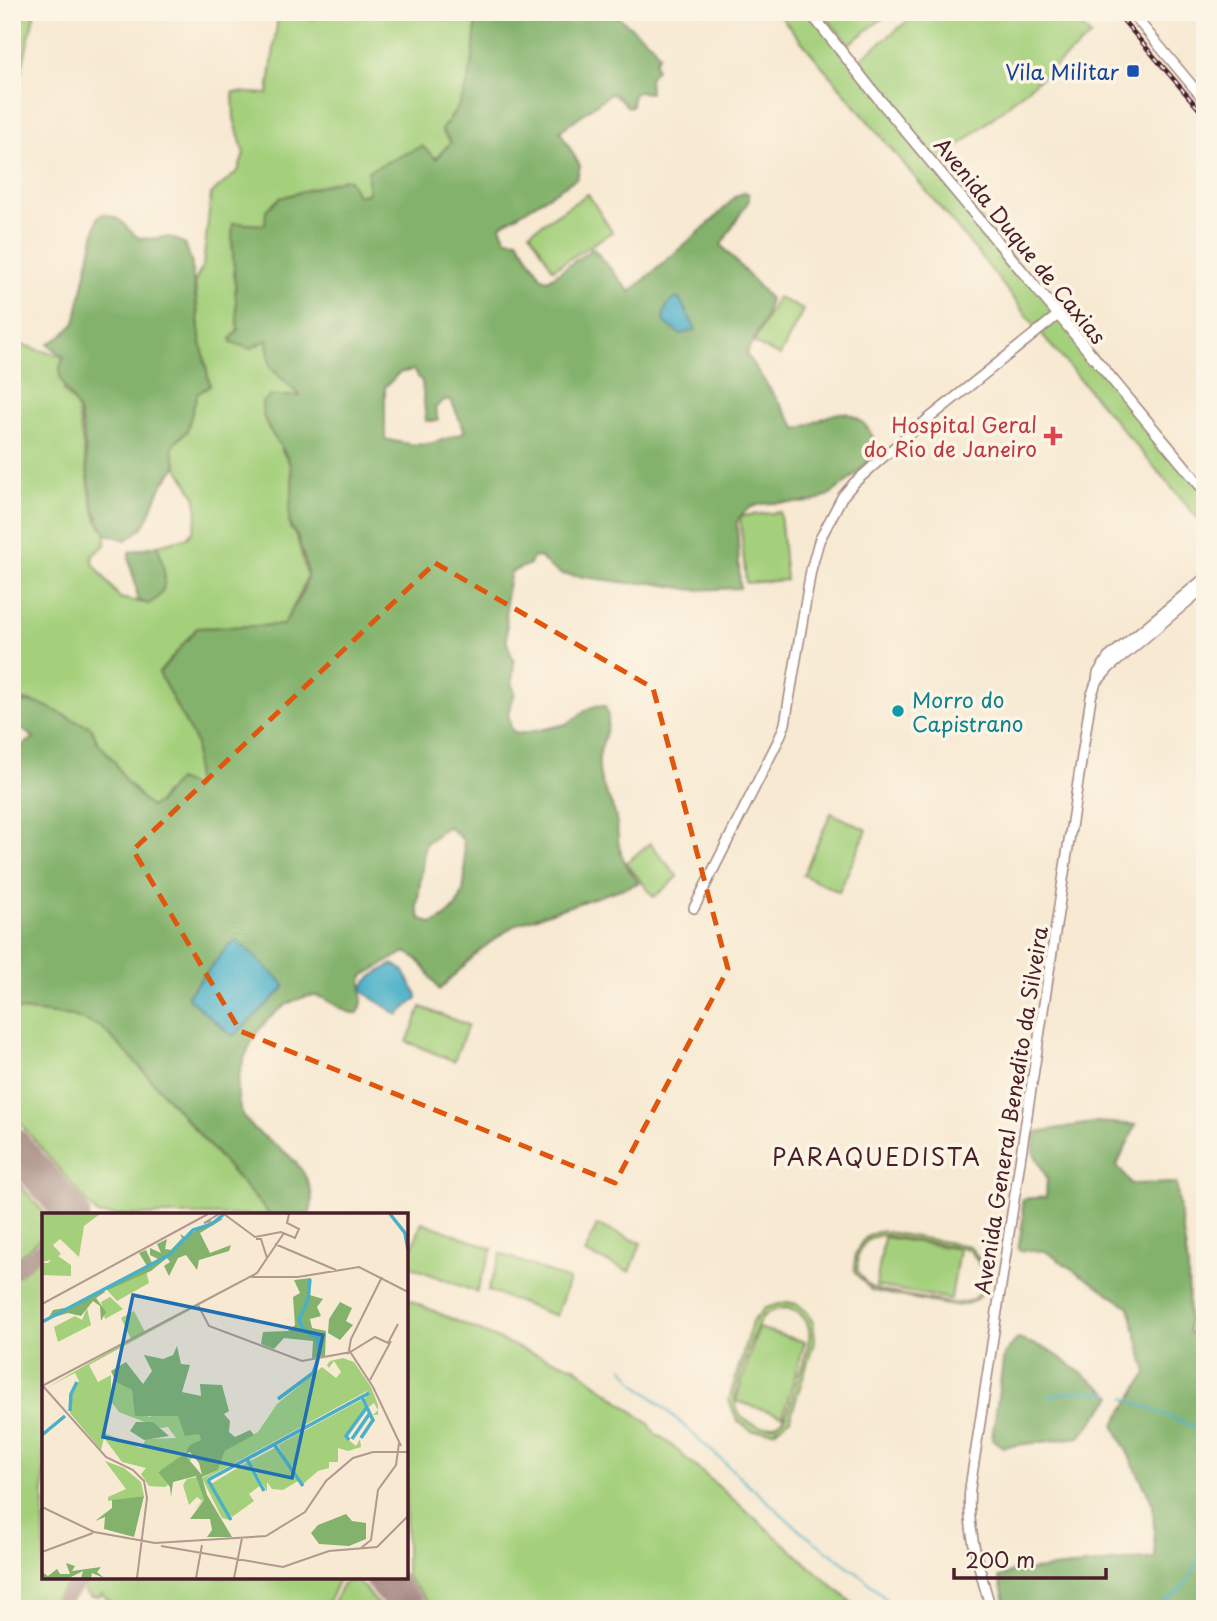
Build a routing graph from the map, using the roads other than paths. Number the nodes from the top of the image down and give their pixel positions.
1 (810, 12) edge
2 (1131, 12) edge
3 (1205, 101) edge
4 (1058, 315) junction
5 (1205, 491) edge
6 (1205, 578) edge
7 (1205, 587) edge
8 (1095, 685) junction
9 (694, 908) dead end
10 (973, 1537) junction
11 (991, 1609) edge
12 (998, 1609) edge

1 - 4 main road, Avenida Duque de Caxias
2 - 3 main road
4 - 5 main road, Avenida Duque de Caxias
4 - 9 main road
6 - 8 main road
7 - 8 main road
8 - 10 main road, Avenida General Benedito da Silveira
10 - 11 main road, Avenida General Benedito da Silveira
10 - 12 main road, Avenida General Benedito da Silveira

